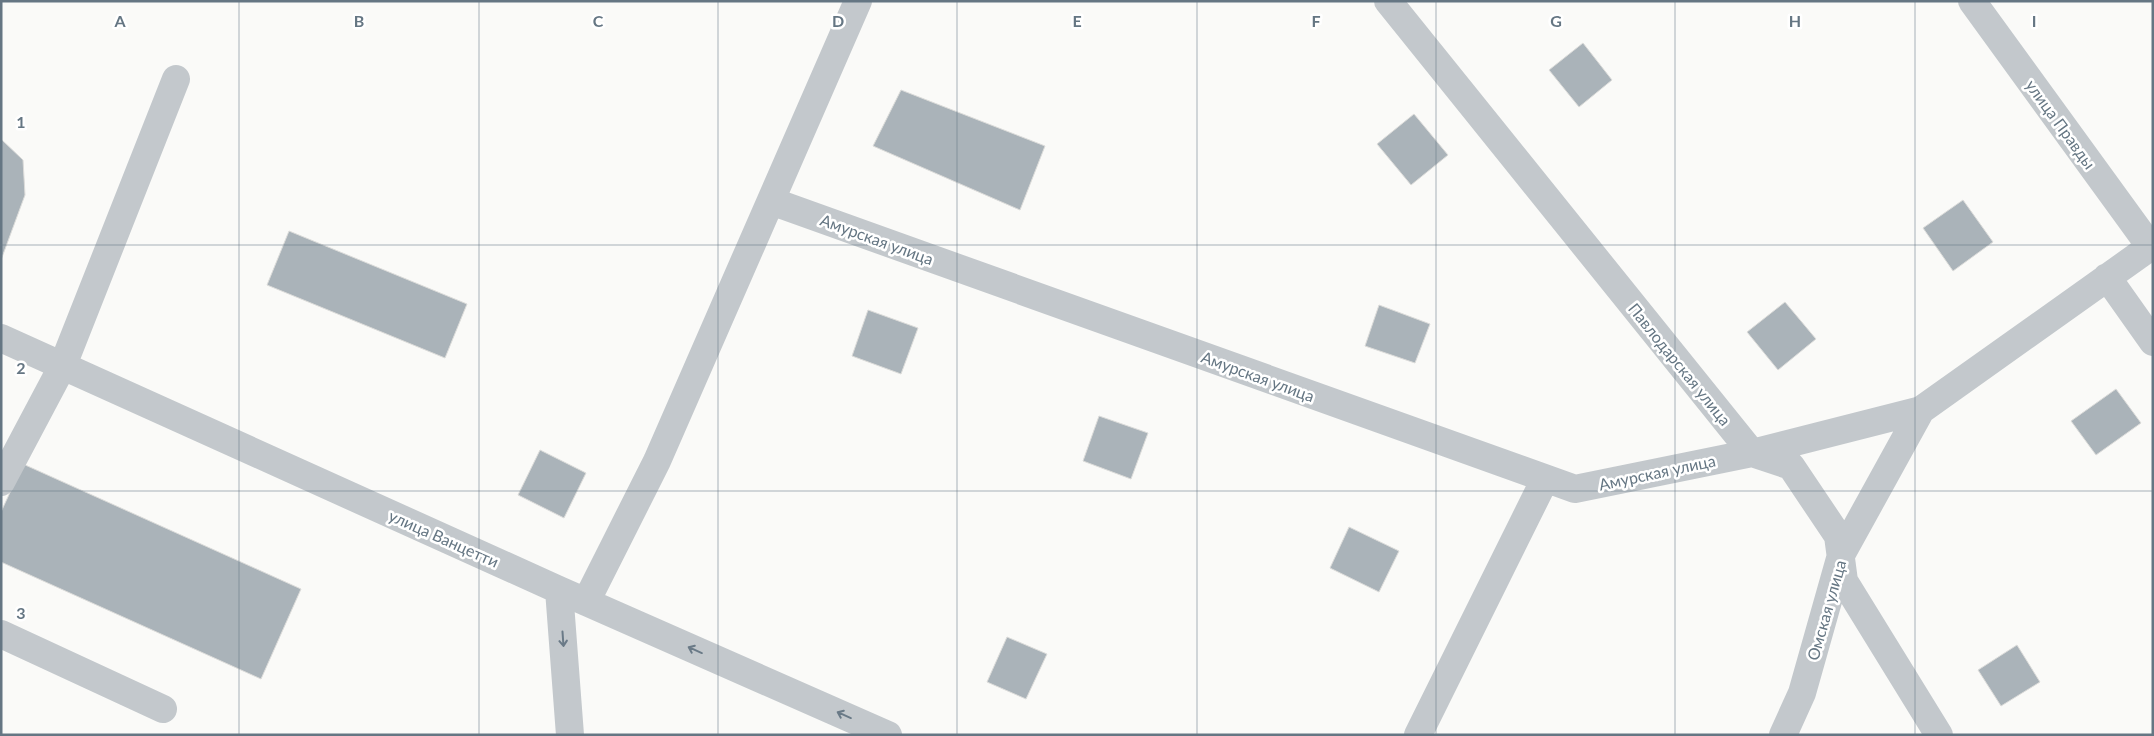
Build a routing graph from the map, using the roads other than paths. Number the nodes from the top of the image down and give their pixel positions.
1 (858, 1) edge
2 (1388, 1) edge
3 (1972, 1) edge
4 (176, 79) dead end
5 (771, 201) junction
6 (2152, 245) edge
7 (2107, 278) junction
8 (1, 338) edge
9 (2153, 342) edge
10 (62, 365) junction
11 (1921, 410) junction
12 (1752, 453) junction
13 (1544, 478) junction
14 (1, 482) edge
15 (1840, 555) junction
16 (559, 590) junction
17 (586, 602) junction
18 (1, 634) edge
19 (163, 709) dead end
20 (570, 735) edge
21 (888, 735) edge
22 (1418, 735) edge
23 (1783, 735) edge
24 (1939, 735) edge

1 - 5 street
2 - 12 street, Павлодарская улица
3 - 6 street, улица Правды
4 - 10 street
5 - 13 street, Амурская улица
5 - 17 street
6 - 7 street
7 - 9 street
7 - 11 street
8 - 10 street, улица Ванцетти
10 - 14 street
10 - 16 street, улица Ванцетти
11 - 12 street, Амурская улица
11 - 15 street, Омская улица
12 - 13 street, Амурская улица
12 - 15 street
13 - 22 street
15 - 23 street, Омская улица
15 - 24 street
16 - 17 street, улица Ванцетти
16 -> 20 street
21 -> 17 street, улица Ванцетти
18 - 19 street

